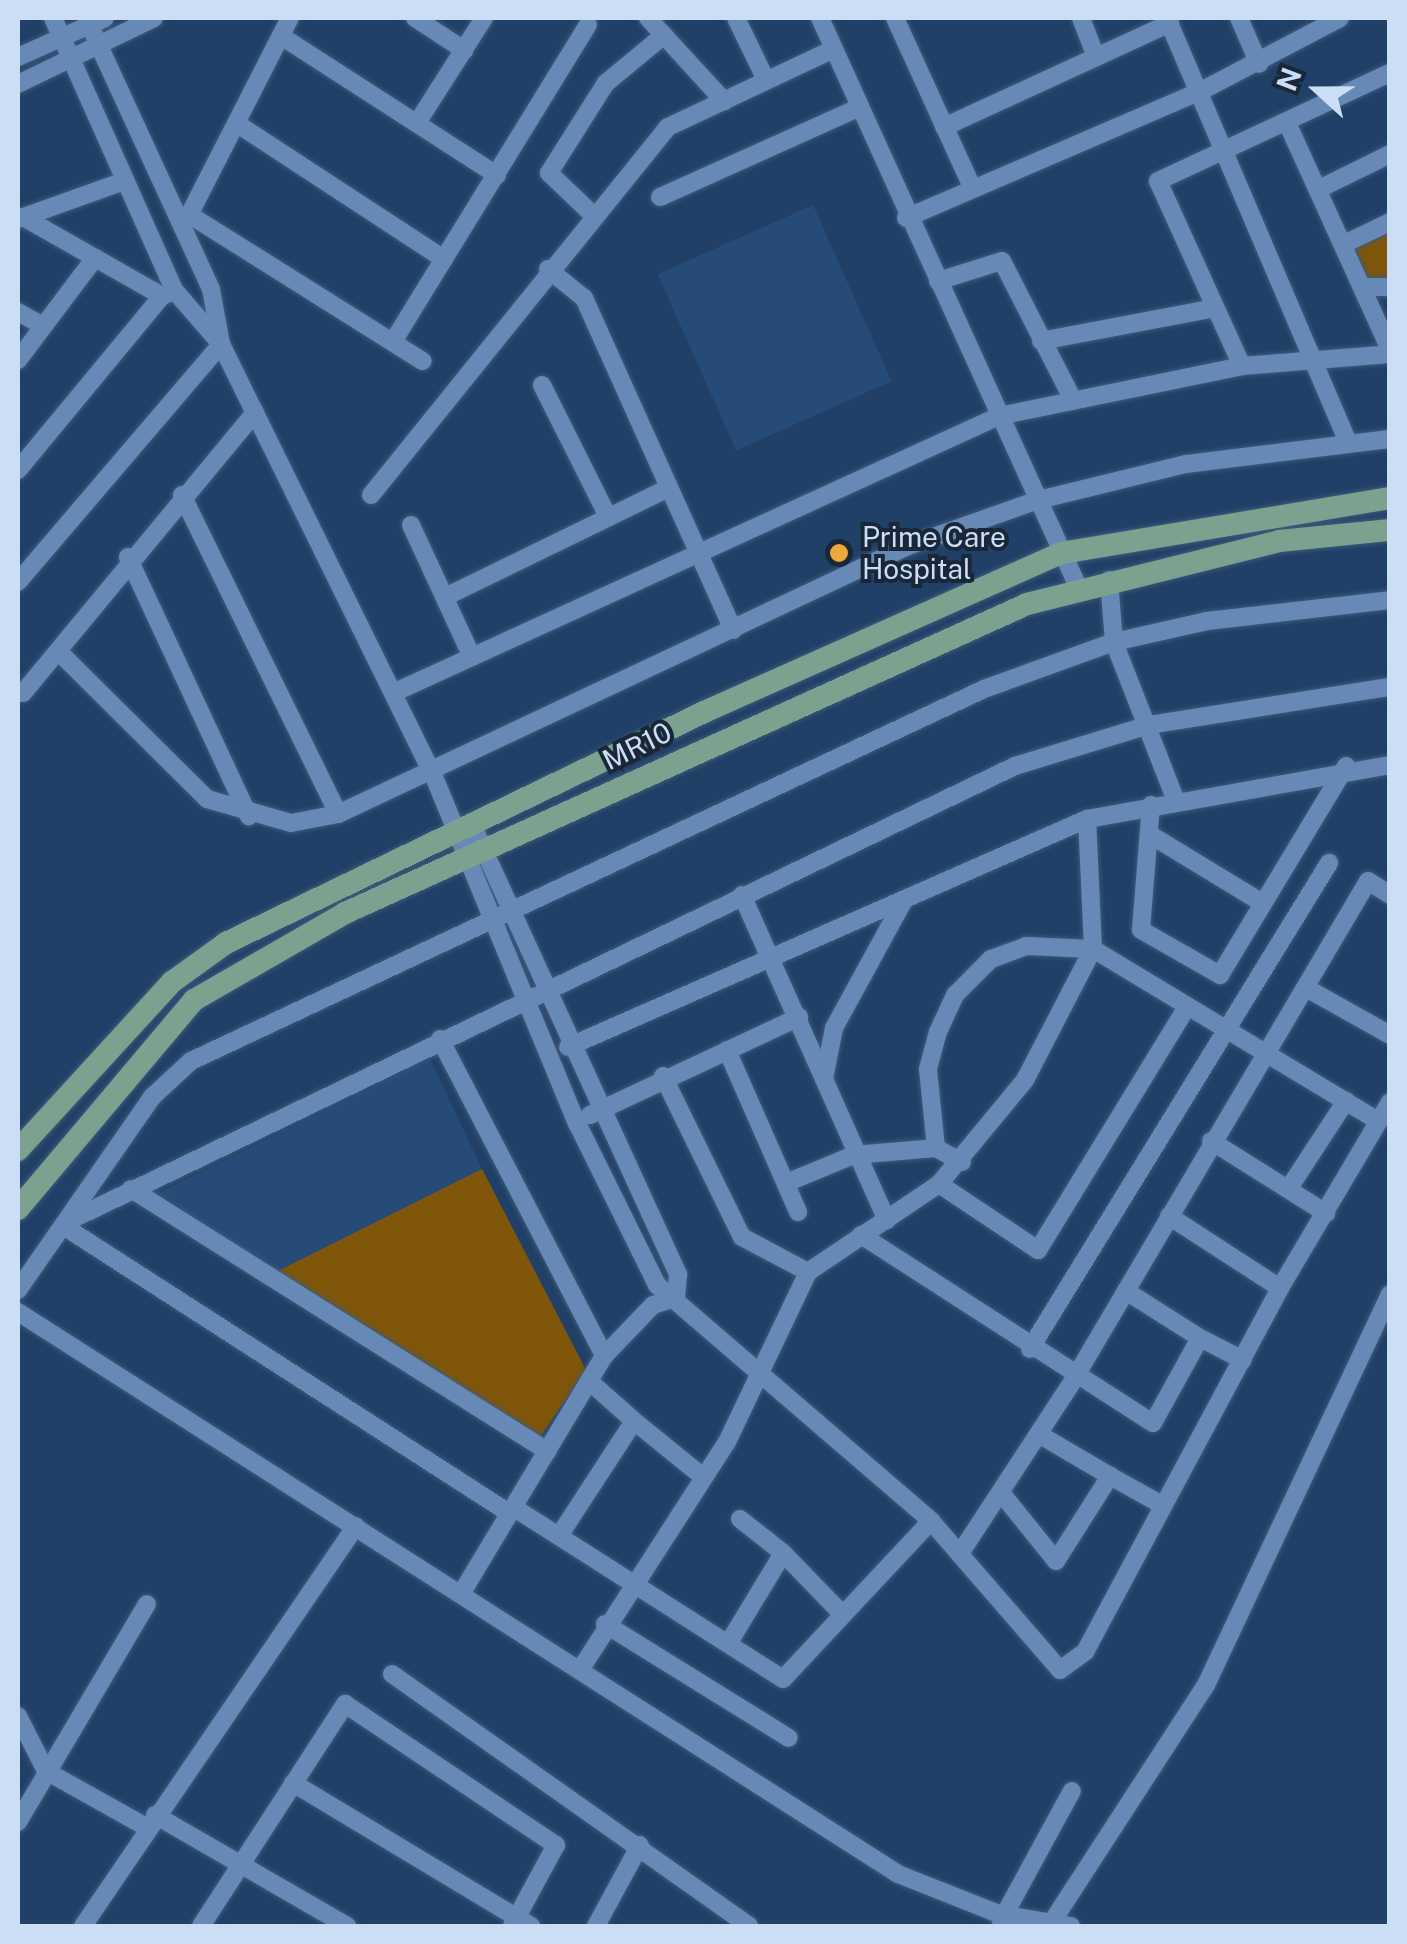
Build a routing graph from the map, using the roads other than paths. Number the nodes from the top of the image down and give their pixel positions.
1 (53, 18) edge
2 (154, 18) edge
3 (290, 18) edge
4 (416, 18) edge
5 (484, 18) edge
6 (648, 18) edge
7 (736, 18) edge
8 (820, 18) edge
9 (895, 18) edge
10 (1081, 18) edge
11 (1239, 18) edge
12 (1340, 18) edge
13 (1169, 20) edge
14 (97, 22) edge
15 (588, 26) dead end
16 (281, 36) junction
17 (664, 36) junction
18 (62, 40) junction
19 (464, 50) junction
20 (832, 50) junction
21 (101, 51) junction
22 (1096, 57) junction
23 (18, 58) edge
24 (73, 63) junction
25 (1258, 64) junction
26 (1390, 73) edge
27 (766, 78) junction
28 (18, 84) edge
29 (1199, 92) junction
30 (724, 101) junction
31 (858, 108) junction
32 (416, 123) junction
33 (239, 125) junction
34 (944, 127) junction
35 (1289, 128) junction
36 (1221, 150) junction
37 (1390, 154) edge
38 (496, 174) junction
39 (124, 182) junction
40 (972, 187) junction
41 (1320, 189) junction
42 (660, 197) dead end
43 (169, 198) junction
44 (139, 211) junction
45 (594, 215) junction
46 (20, 218) edge
47 (906, 218) junction
48 (187, 221) junction
49 (1390, 222) edge
50 (1346, 243) junction
51 (95, 258) junction
52 (444, 259) junction
53 (548, 269) junction
54 (938, 282) junction
55 (1364, 288) junction
56 (1390, 288) edge
57 (168, 293) junction
58 (1216, 308) junction
59 (18, 312) edge
60 (43, 326) junction
61 (394, 340) junction
62 (1041, 341) junction
63 (221, 344) junction
64 (1390, 352) edge
65 (18, 360) edge
66 (1317, 360) junction
67 (422, 361) dead end
68 (1242, 366) junction
69 (542, 385) dead end
70 (1072, 398) junction
71 (255, 413) junction
72 (999, 416) junction
73 (1390, 439) edge
74 (1348, 442) junction
75 (18, 470) edge
76 (666, 489) junction
77 (372, 495) dead end
78 (182, 496) junction
79 (1390, 498) edge
80 (1038, 500) junction
81 (608, 517) junction
82 (412, 525) dead end
83 (1390, 530) edge
84 (698, 554) junction
85 (1061, 554) junction
86 (128, 557) junction
87 (1109, 580) junction
88 (18, 582) edge
89 (1079, 589) junction
90 (445, 598) junction
91 (1390, 600) edge
92 (733, 630) junction
93 (1114, 642) junction
94 (58, 651) junction
95 (472, 656) junction
96 (1390, 687) edge
97 (23, 693) dead end
98 (393, 693) junction
99 (1149, 726) junction
100 (1390, 765) edge
101 (1346, 766) junction
102 (432, 772) junction
103 (1176, 801) junction
104 (1151, 805) junction
105 (338, 814) junction
106 (249, 816) junction
107 (1087, 819) junction
108 (464, 826) junction
109 (1149, 834) junction
110 (475, 855) junction
111 (1329, 863) dead end
112 (742, 895) junction
113 (1390, 895) edge
114 (905, 899) junction
115 (1259, 901) junction
116 (510, 908) junction
117 (491, 918) junction
118 (1093, 949) junction
119 (768, 954) junction
120 (544, 987) junction
121 (1308, 989) junction
122 (524, 996) junction
123 (1185, 1010) junction
124 (799, 1017) junction
125 (1388, 1030) edge
126 (1230, 1036) junction
127 (440, 1039) junction
128 (568, 1047) junction
129 (727, 1050) junction
130 (1268, 1055) junction
131 (664, 1076) junction
132 (824, 1080) junction
133 (1346, 1101) junction
134 (1390, 1102) edge
135 (598, 1110) junction
136 (1378, 1121) junction
137 (576, 1122) junction
138 (1212, 1142) junction
139 (936, 1148) junction
140 (18, 1150) edge
141 (854, 1156) junction
142 (962, 1162) junction
143 (786, 1183) junction
144 (939, 1184) junction
145 (1289, 1188) junction
146 (131, 1189) junction
147 (18, 1210) edge
148 (798, 1212) dead end
149 (1326, 1213) junction
150 (1170, 1216) junction
151 (887, 1220) junction
152 (72, 1223) junction
153 (861, 1235) junction
154 (808, 1272) junction
155 (1280, 1288) junction
156 (18, 1290) edge
157 (1126, 1291) junction
158 (1390, 1294) edge
159 (676, 1298) junction
160 (18, 1312) edge
161 (1200, 1338) junction
162 (1030, 1350) junction
163 (604, 1356) junction
164 (1243, 1360) junction
165 (763, 1373) junction
166 (1074, 1379) junction
167 (589, 1381) junction
168 (634, 1421) junction
169 (1040, 1435) junction
170 (547, 1451) junction
171 (702, 1476) junction
172 (1110, 1476) junction
173 (1002, 1494) junction
174 (1162, 1505) junction
175 (511, 1510) junction
176 (740, 1520) dead end
177 (931, 1520) junction
178 (356, 1526) junction
179 (558, 1536) junction
180 (961, 1552) junction
181 (783, 1553) junction
182 (632, 1580) junction
183 (460, 1594) junction
184 (147, 1604) dead end
185 (843, 1615) junction
186 (605, 1624) junction
187 (730, 1639) junction
188 (580, 1670) junction
189 (392, 1674) dead end
190 (18, 1716) edge
191 (789, 1738) dead end
192 (46, 1770) junction
193 (293, 1783) junction
194 (1072, 1791) dead end
195 (150, 1821) junction
196 (18, 1822) edge
197 (640, 1845) junction
198 (240, 1866) junction
199 (314, 1919) edge
200 (1000, 1920) edge
201 (520, 1924) edge
202 (1062, 1924) edge
203 (82, 1926) edge
204 (201, 1926) edge
205 (346, 1926) edge
206 (596, 1926) edge
207 (748, 1926) edge

1 - 18 street
2 - 21 street
3 - 16 street
4 - 19 street
5 - 19 street
6 - 17 street
7 - 27 street
8 - 20 street
9 - 34 street
10 - 22 street
11 - 25 street
12 - 25 street
13 - 22 street
13 - 29 street
14 - 18 street
14 - 21 street
15 - 38 street
16 - 32 street
16 - 33 street
17 - 30 street
17 - 45 street
18 - 23 street
18 - 24 street
19 - 32 street
20 - 27 street
20 - 31 street
21 - 24 street
21 - 43 street
22 - 34 street
24 - 28 street
24 - 39 street
25 - 29 street
26 - 35 street
27 - 30 street
29 - 36 street
29 - 40 street
30 - 45 street
31 - 42 street
31 - 47 street
32 - 38 street
33 - 48 street
33 - 52 street
34 - 40 street
35 - 36 street
35 - 41 street
36 - 58 street
36 - 66 street
37 - 41 street
38 - 52 street
39 - 44 street
39 - 46 street
40 - 47 street
41 - 50 street
43 - 44 street
43 - 48 street
44 - 57 street
45 - 53 street
46 - 51 street
47 - 54 street
48 - 61 street
48 - 63 street
49 - 50 street
50 - 55 street
51 - 57 street
51 - 60 street
52 - 61 street
53 - 76 street
53 - 77 street
54 - 62 street
54 - 72 street
55 - 56 street
55 - 64 street
57 - 63 street
57 - 75 street
58 - 62 street
58 - 68 street
59 - 60 street
60 - 65 street
61 - 67 street
62 - 70 street
63 - 71 street
63 - 88 street
64 - 66 street
66 - 68 street
66 - 74 street
68 - 70 street
69 - 81 street
70 - 72 street
71 - 78 street
71 - 98 street
72 - 80 street
72 - 84 street
73 - 74 street
74 - 80 street
76 - 81 street
76 - 84 street
78 - 86 street
78 - 105 street
79 - 85 main road, MR10
80 - 85 street
80 - 92 street
81 - 90 street
82 - 90 street
83 - 87 main road, MR10
84 - 92 street
84 - 95 street
85 - 89 street
85 - 108 main road, MR10
86 - 94 street
86 - 106 street
87 - 89 main road, MR10
87 - 93 street
89 - 110 main road, MR10
90 - 95 street
91 - 93 street
92 - 102 street
93 - 99 street
93 - 116 street
94 - 97 street
94 - 106 street
95 - 98 street
96 - 99 street
98 - 102 street
99 - 103 street
99 - 112 street
100 - 101 street
101 - 103 street
101 - 115 street
102 - 105 street
102 - 108 street
103 - 104 street
104 - 107 street
104 - 109 street
105 - 106 street
107 - 114 street
107 - 118 street
108 - 110 street
108 - 140 main road, MR10
109 - 115 street
109 - 115 street
110 - 116 street
110 - 117 street
110 - 147 main road, MR10
111 - 126 street
112 - 119 street
112 - 120 street
113 - 121 street
114 - 119 street
114 - 132 street
116 - 117 street
116 - 120 street
117 - 122 street
117 - 152 street
118 - 123 street
118 - 139 street
118 - 142 street
119 - 124 street
119 - 128 street
120 - 122 street
120 - 128 street
121 - 125 street
121 - 130 street
122 - 127 street
122 - 137 street
123 - 126 street
123 - 144 street
124 - 129 street
124 - 132 street
126 - 130 street
126 - 162 street
127 - 146 street
127 - 163 street
128 - 135 street
129 - 131 street
129 - 143 street
130 - 133 street
130 - 138 street
131 - 135 street
131 - 154 street
132 - 141 street
133 - 136 street
133 - 145 street
134 - 136 street
135 - 137 street
135 - 159 street
136 - 149 street
137 - 159 street
138 - 145 street
138 - 150 street
139 - 141 street
139 - 142 street
141 - 143 street
141 - 151 street
142 - 144 street
143 - 148 street
144 - 151 street
145 - 149 street
146 - 152 street
146 - 170 street
149 - 155 street
150 - 155 street
150 - 157 street
151 - 153 street
152 - 156 street
152 - 175 street
153 - 154 street
153 - 162 street
154 - 165 street
155 - 164 street
157 - 161 street
157 - 166 street
158 - 202 street
159 - 163 street
159 - 165 street
160 - 178 street
161 - 164 street
161 - 166 street
162 - 166 street
163 - 167 street
164 - 174 street
165 - 171 street
165 - 177 street
166 - 169 street
167 - 168 street
167 - 170 street
168 - 171 street
168 - 179 street
169 - 172 street
169 - 173 street
170 - 175 street
171 - 182 street
172 - 173 street
172 - 174 street
173 - 180 street
174 - 180 street
175 - 179 street
175 - 183 street
176 - 181 street
177 - 180 street
177 - 185 street
178 - 183 street
178 - 195 street
179 - 182 street
181 - 185 street
181 - 187 street
182 - 186 street
182 - 187 street
183 - 188 street
184 - 192 street
185 - 187 street
186 - 188 street
186 - 191 street
188 - 200 street
189 - 197 street
190 - 192 street
192 - 195 street
192 - 196 street
193 - 198 street
193 - 201 street
193 - 201 street
194 - 200 street
195 - 198 street
195 - 203 street
197 - 206 street
197 - 207 street
198 - 199 street
198 - 204 street
199 - 205 street
200 - 202 street

